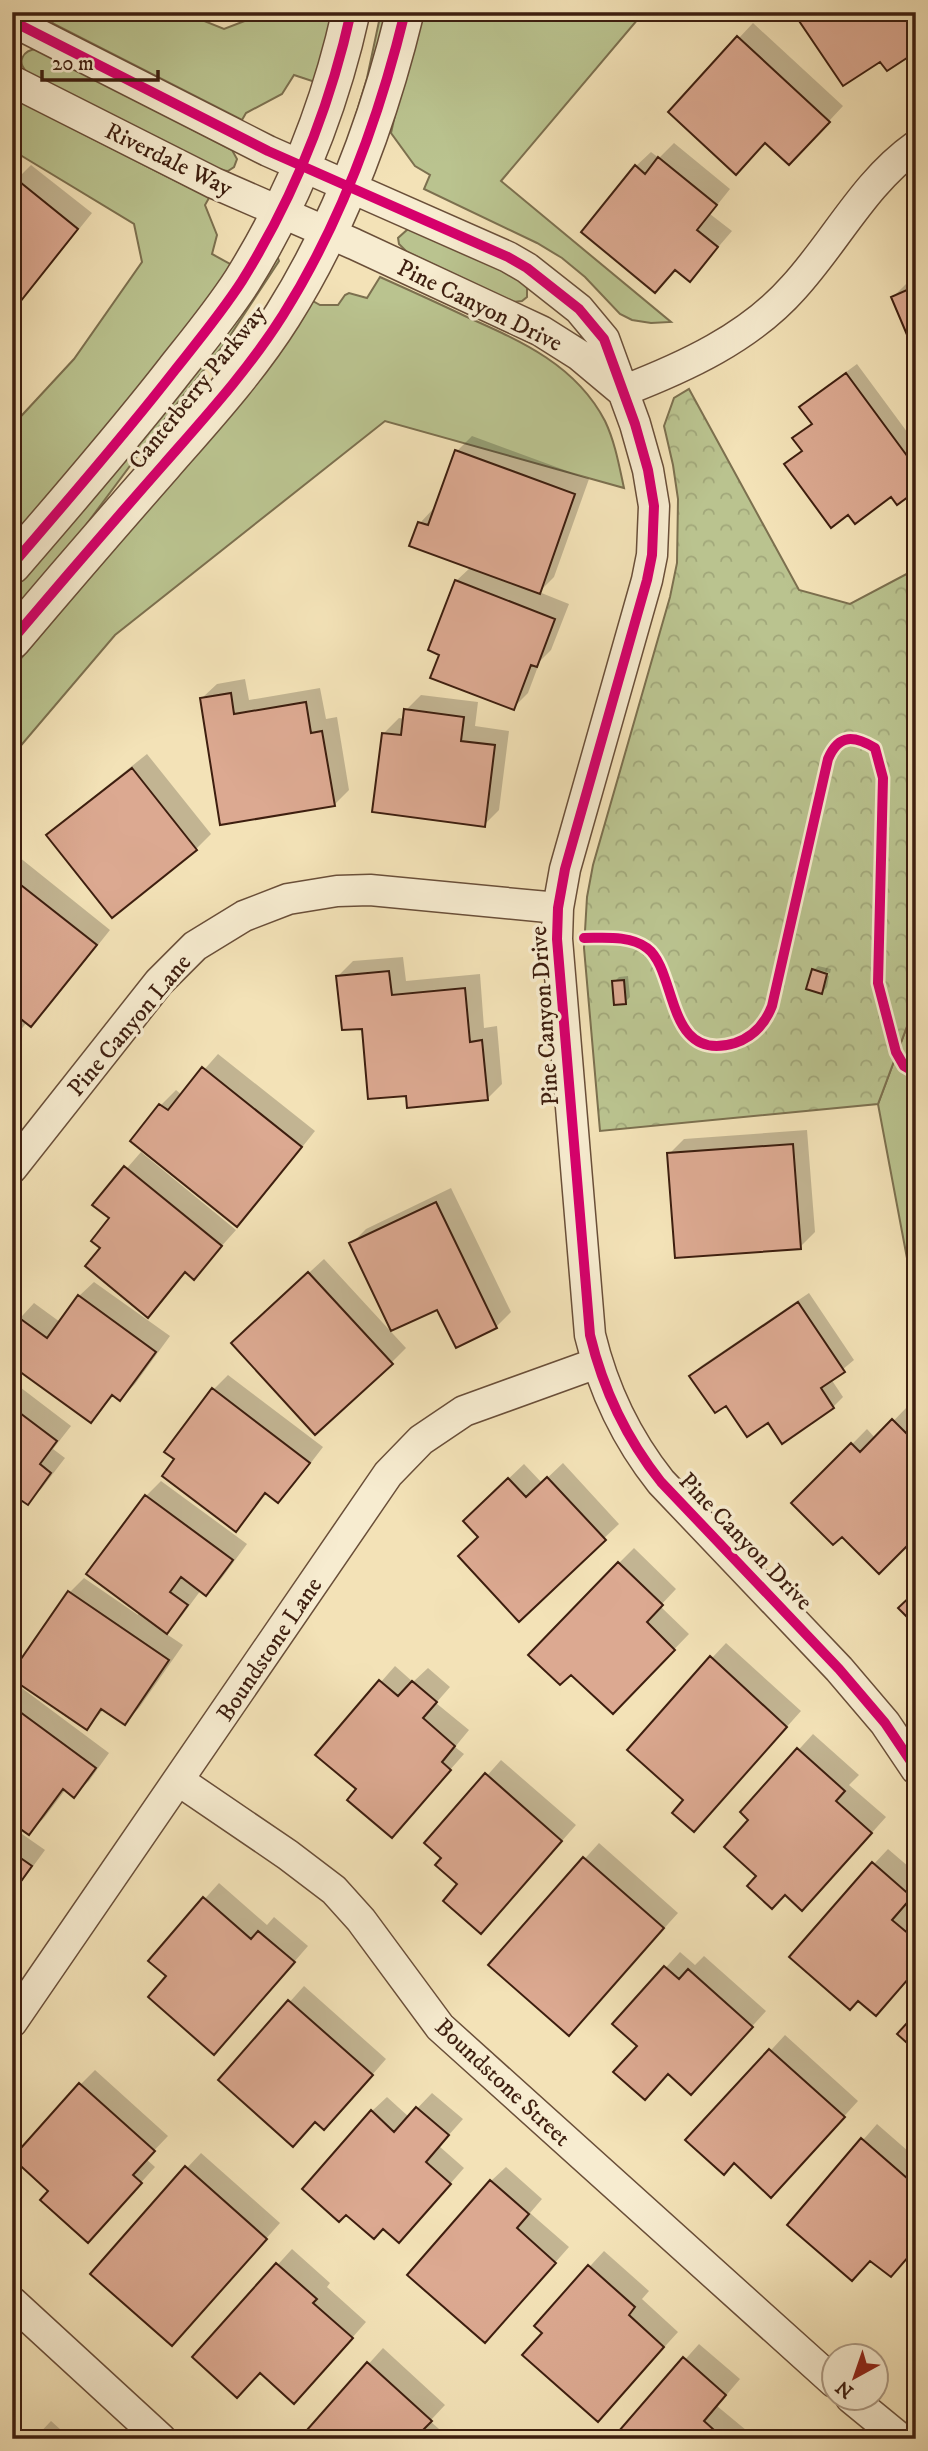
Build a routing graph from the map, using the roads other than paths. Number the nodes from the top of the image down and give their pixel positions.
1 (351, 12) edge
2 (405, 12) edge
3 (12, 25) edge
4 (12, 81) edge
5 (916, 146) edge
6 (302, 166) junction
7 (350, 187) junction
8 (280, 212) junction
9 (328, 233) junction
10 (623, 391) junction
11 (12, 565) edge
12 (12, 640) edge
13 (558, 908) junction
14 (12, 1168) edge
15 (597, 1363) junction
16 (916, 1769) edge
17 (178, 1780) junction
18 (12, 2022) edge
19 (12, 2302) edge
20 (820, 2369) edge
21 (867, 2412) edge
22 (161, 2439) edge
23 (901, 2439) edge

1 - 6 street, Canterberry Parkway
2 - 7 street, Canterberry Parkway
3 - 6 street
4 - 8 street, Riverdale Way
5 - 10 street
6 - 7 street
6 - 8 street, Canterberry Parkway
7 - 9 street, Canterberry Parkway
7 - 10 street, Pine Canyon Drive
8 - 9 street, Riverdale Way
8 - 11 street, Canterberry Parkway
9 - 10 street, Pine Canyon Drive
9 - 12 street, Canterberry Parkway
10 - 13 street, Pine Canyon Drive
13 - 14 street, Pine Canyon Lane
13 - 15 street, Pine Canyon Drive
15 - 16 street, Pine Canyon Drive
15 - 17 street, Boundstone Lane
17 - 18 street, Boundstone Lane
17 - 20 street, Boundstone Street
19 - 22 street
21 - 23 street

